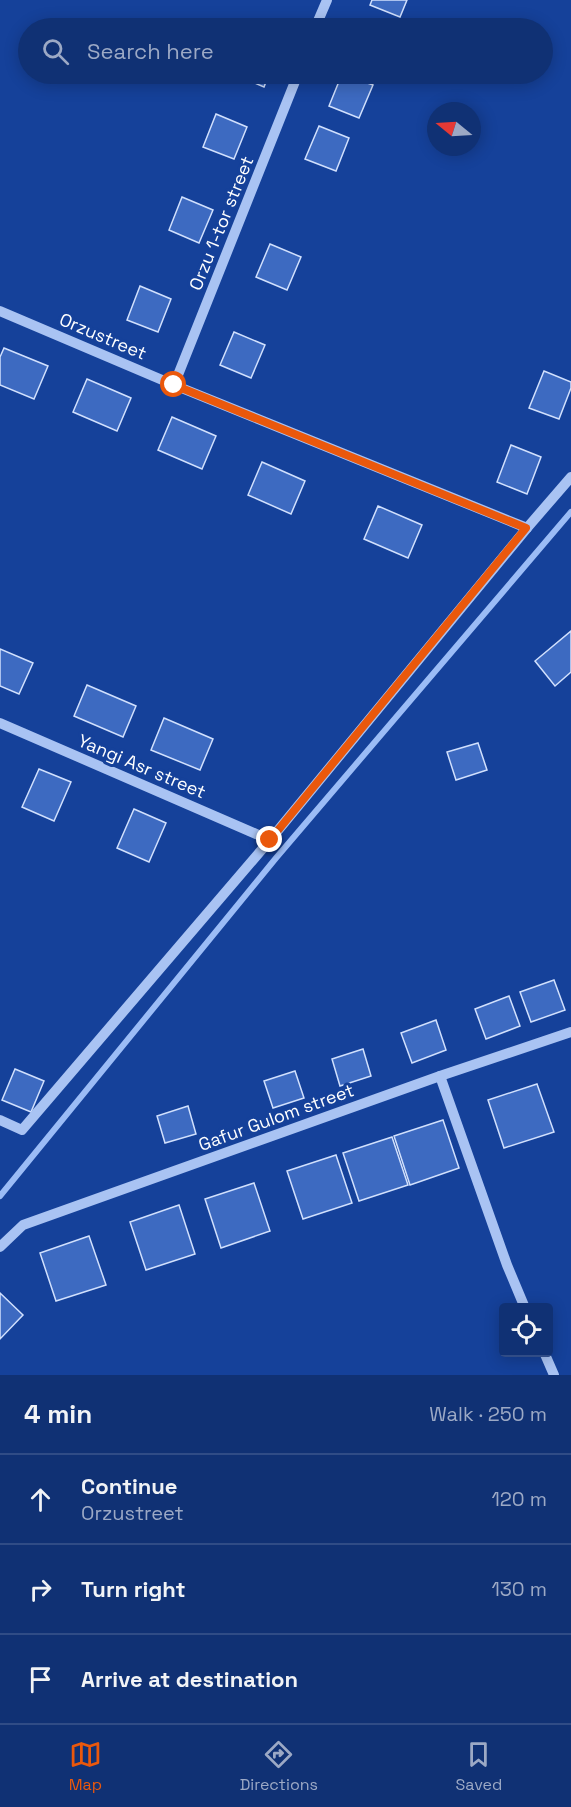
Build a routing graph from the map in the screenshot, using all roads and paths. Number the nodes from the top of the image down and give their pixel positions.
1 (327, 0) edge
2 (319, 18) edge
3 (293, 84) edge
4 (0, 311) edge
5 (174, 385) junction
6 (571, 477) edge
7 (526, 528) junction
8 (0, 723) edge
9 (270, 840) junction
10 (571, 1032) edge
11 (440, 1076) junction
12 (0, 1120) edge
13 (0, 1247) edge
14 (523, 1303) edge
15 (546, 1357) edge
16 (554, 1375) edge

1 - 2 street
3 - 5 street, Orzu 1-tor street
4 - 5 street, Orzustreet
5 - 7 street, Orzustreet
6 - 7 street
7 - 9 street
8 - 9 street, Yangi Asr street
9 - 12 street
10 - 11 street, Gafur Gulom street
11 - 13 street, Gafur Gulom street
11 - 14 street
15 - 16 street

